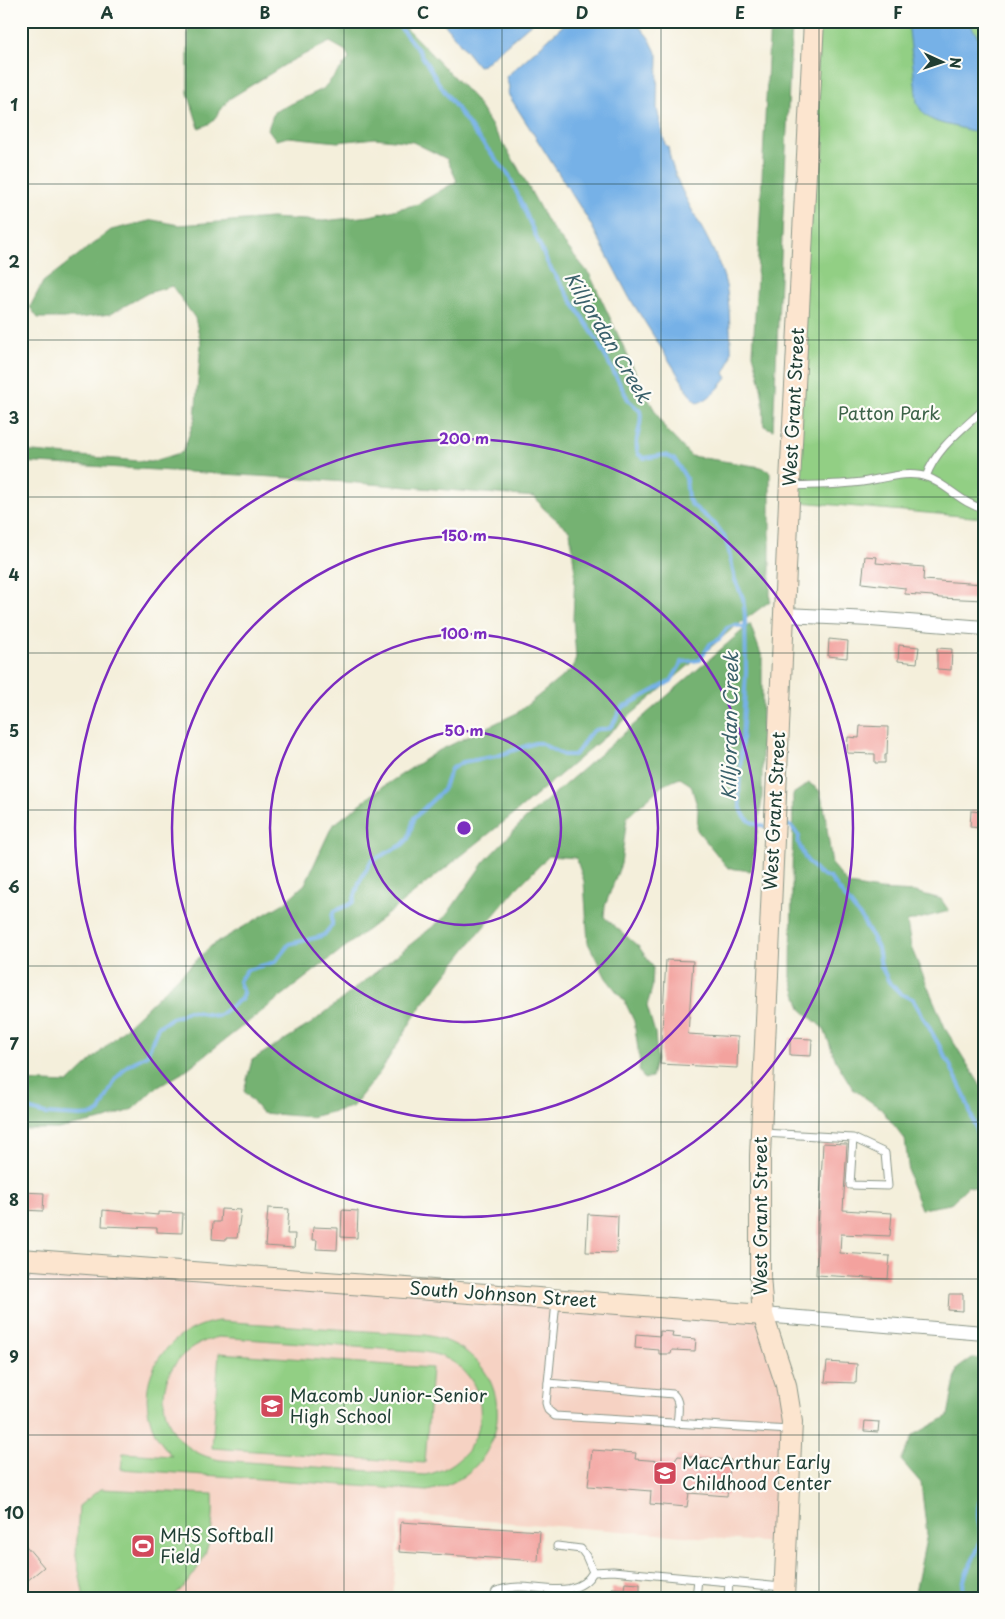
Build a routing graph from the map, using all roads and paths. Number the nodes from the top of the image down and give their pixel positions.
1 (814, 21) edge
2 (984, 409) edge
3 (926, 477) junction
4 (790, 486) junction
5 (984, 509) edge
6 (785, 615) junction
7 (984, 628) edge
8 (760, 1133) junction
9 (853, 1138) junction
10 (24, 1259) edge
11 (556, 1299) junction
12 (763, 1314) junction
13 (21, 1323) edge
14 (984, 1333) edge
15 (548, 1383) junction
16 (677, 1424) junction
17 (793, 1429) junction
18 (557, 1546) dead end
19 (592, 1572) junction
20 (698, 1578) junction
21 (729, 1582) junction
22 (784, 1592) edge
23 (493, 1598) edge
24 (696, 1598) edge
25 (728, 1598) edge

1 - 4 main road, West Grant Street
2 - 3 lane
3 - 4 lane
3 - 5 lane
4 - 6 main road, West Grant Street
6 - 7 street
6 - 8 main road, West Grant Street
8 - 9 lane
8 - 12 main road, West Grant Street
9 - 9 lane
10 - 11 main road, South Johnson Street
10 - 13 lane
11 - 12 main road, South Johnson Street
11 - 15 lane
12 - 14 street, South Johnson Street
12 - 17 main road, West Grant Street
15 - 16 lane
15 - 16 lane
16 - 17 lane
17 - 22 main road, West Grant Street
18 - 19 lane
19 - 20 lane
19 - 23 lane
20 - 21 lane
20 - 24 lane
21 - 22 lane
21 - 25 lane

